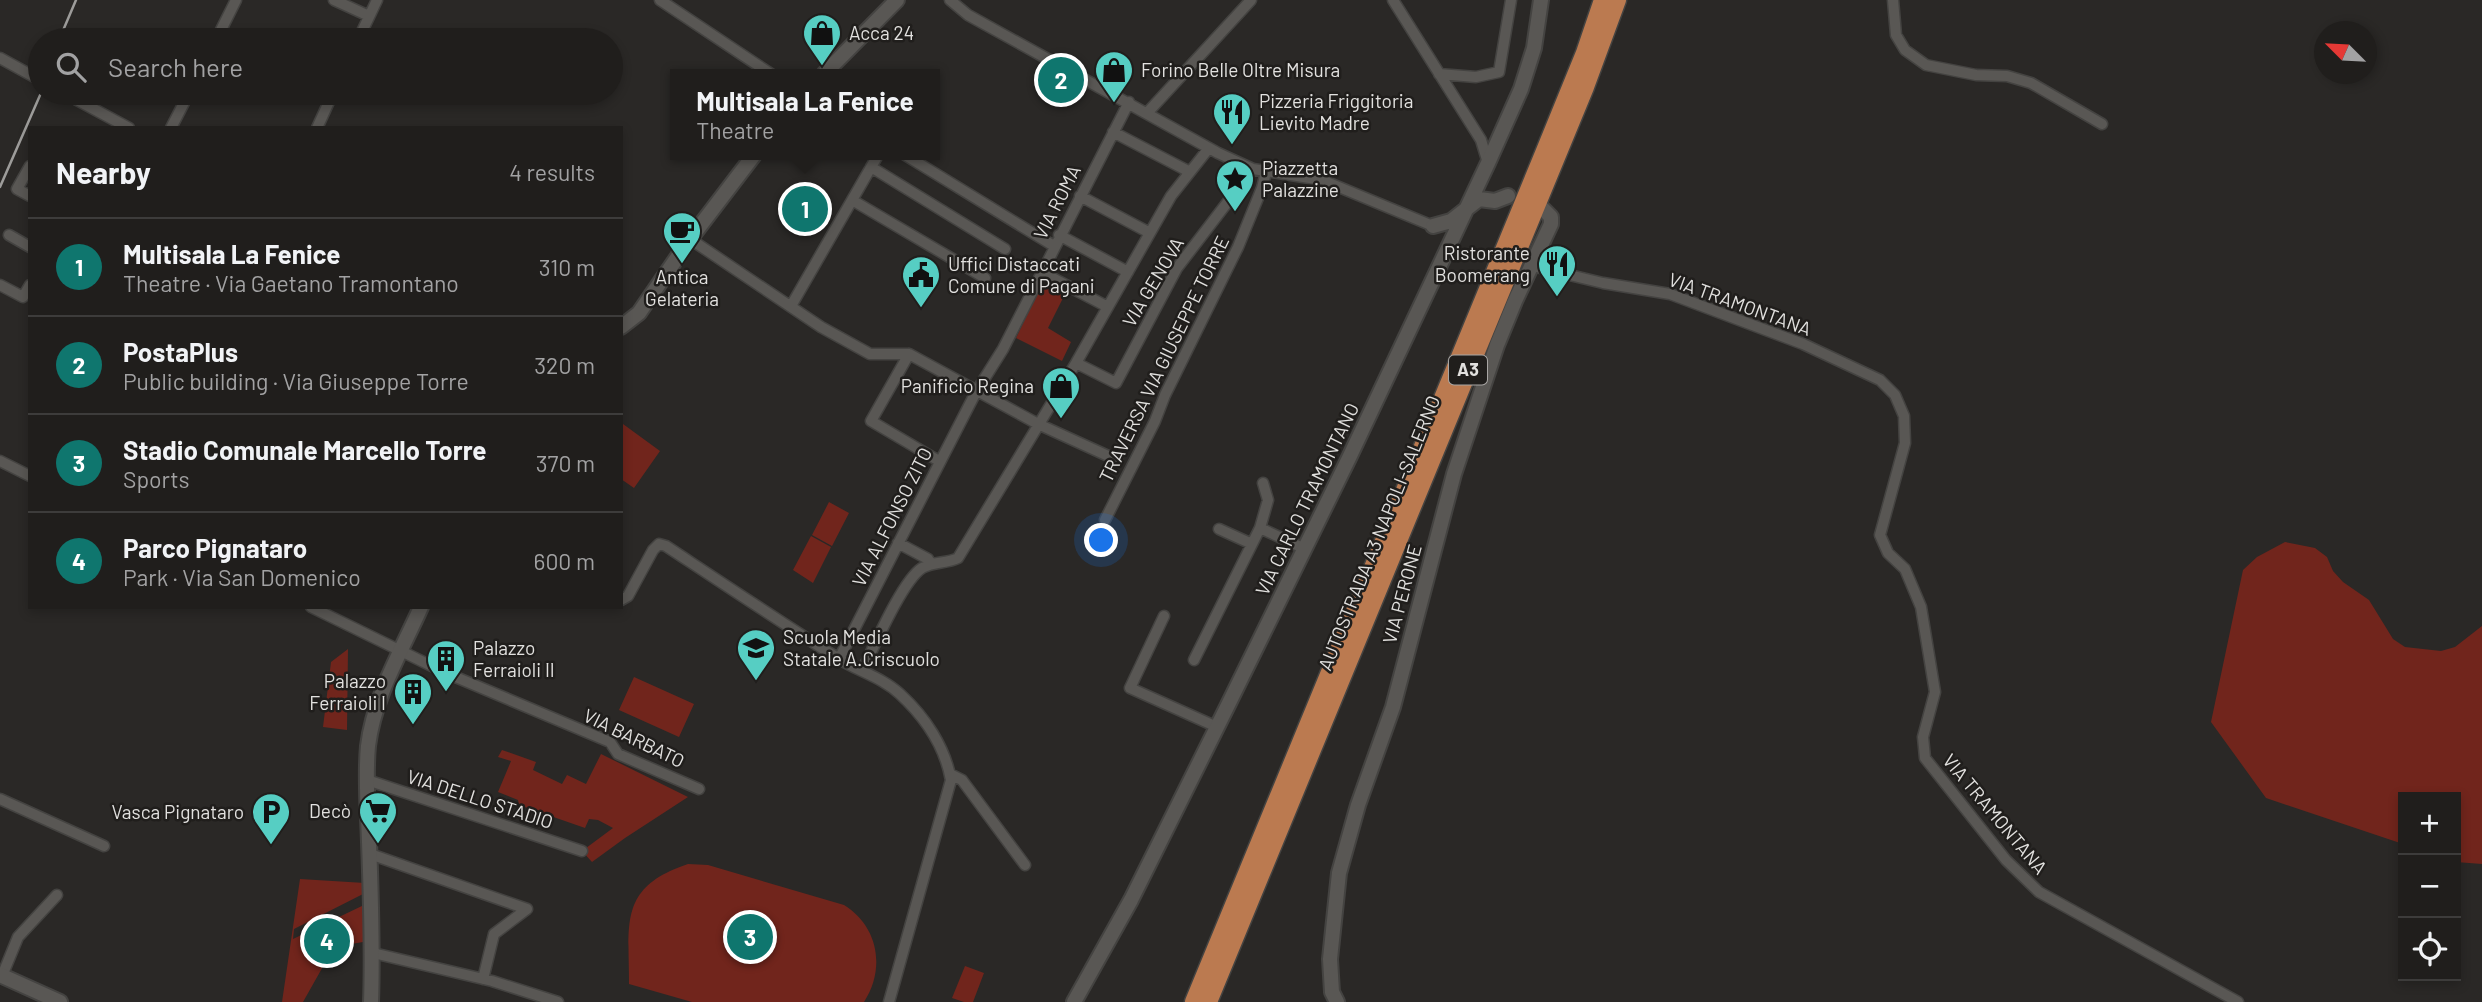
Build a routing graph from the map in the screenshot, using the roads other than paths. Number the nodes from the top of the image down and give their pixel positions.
1 (236, 0) edge
2 (334, 0) edge
3 (377, 0) edge
4 (660, 0) edge
5 (897, 0) edge
6 (950, 0) edge
7 (1251, 0) edge
8 (1393, 0) edge
9 (1511, 0) edge
10 (1541, 0) edge
11 (1603, 0) edge
12 (1617, 0) edge
13 (1893, 0) edge
14 (369, 16) junction
15 (222, 28) edge
16 (364, 28) edge
17 (0, 58) edge
18 (764, 69) edge
19 (829, 69) edge
20 (28, 73) edge
21 (1439, 74) junction
22 (1129, 102) junction
23 (86, 105) edge
24 (183, 105) edge
25 (328, 105) edge
26 (1148, 113) junction
27 (2102, 124) dead end
28 (125, 126) edge
29 (172, 126) edge
30 (318, 126) edge
31 (1113, 132) junction
32 (1209, 148) junction
33 (750, 160) edge
34 (875, 160) edge
35 (913, 160) edge
36 (1488, 163) junction
37 (871, 167) junction
38 (1253, 169) junction
39 (28, 170) edge
40 (1190, 172) junction
41 (1266, 172) junction
42 (1478, 185) junction
43 (28, 195) edge
44 (1080, 196) junction
45 (852, 200) junction
46 (1466, 208) junction
47 (1543, 209) dead end
48 (1433, 226) junction
49 (1150, 233) junction
50 (9, 235) dead end
51 (1059, 236) junction
52 (1453, 236) junction
53 (690, 239) junction
54 (28, 246) edge
55 (1054, 246) junction
56 (1004, 250) dead end
57 (1443, 258) junction
58 (1532, 266) junction
59 (1041, 272) junction
60 (1128, 272) junction
61 (985, 278) dead end
62 (0, 285) edge
63 (28, 288) edge
64 (791, 306) junction
65 (1108, 307) junction
66 (623, 325) edge
67 (909, 354) junction
68 (1076, 363) junction
69 (976, 391) junction
70 (1038, 424) junction
71 (1117, 460) dead end
72 (0, 461) edge
73 (939, 461) junction
74 (28, 475) edge
75 (1263, 483) dead end
76 (1104, 520) dead end
77 (1260, 528) junction
78 (1219, 529) dead end
79 (898, 543) junction
80 (1252, 544) junction
81 (1304, 549) junction
82 (931, 564) junction
83 (623, 599) edge
84 (315, 609) edge
85 (420, 609) edge
86 (1164, 616) dead end
87 (401, 651) junction
88 (839, 659) junction
89 (1194, 660) dead end
90 (862, 671) junction
91 (1217, 727) junction
92 (950, 774) junction
93 (367, 780) junction
94 (699, 789) dead end
95 (0, 799) edge
96 (104, 846) dead end
97 (582, 851) dead end
98 (370, 854) junction
99 (1025, 866) dead end
100 (57, 895) dead end
101 (373, 953) junction
102 (1, 975) edge
103 (483, 979) junction
104 (60, 1002) edge
105 (371, 1002) edge
106 (558, 1002) edge
107 (889, 1002) edge
108 (1074, 1002) edge
109 (1194, 1002) edge
110 (1208, 1002) edge
111 (1337, 1002) edge
112 (2238, 1002) edge

1 - 15 street
2 - 14 street
3 - 14 street
4 - 18 street
5 - 19 street
6 - 22 street
7 - 26 street
8 - 21 street
9 - 21 street
10 - 36 street, VIA CARLO TRAMONTANO
11 - 109 highway, AUTOSTRADA A3 NAPOLI-SALERNO / A3
12 - 110 highway, AUTOSTRADA A3 NAPOLI-SALERNO / A3
13 - 27 street
14 - 16 street
17 - 20 street
21 - 36 street
22 - 26 street
22 - 31 street, VIA ROMA
23 - 28 street
24 - 29 street
25 - 30 street
26 - 32 street
31 - 40 street
31 - 44 street, VIA ROMA
32 - 38 street
32 - 40 street
33 - 53 street
34 - 37 street
35 - 55 street
36 - 42 street, VIA CARLO TRAMONTANO
37 - 45 street
37 - 56 street
38 - 41 street
38 - 68 street, VIA GENOVA
39 - 43 street
40 - 49 street
41 - 48 street
41 - 76 street, TRAVERSA VIA GIUSEPPE TORRE
42 - 46 street, VIA CARLO TRAMONTANO
42 - 46 street
44 - 49 street
44 - 51 street, VIA ROMA
45 - 61 street
45 - 64 street
46 - 48 street
46 - 52 street, VIA CARLO TRAMONTANO
47 - 58 street, VIA PERONE
48 - 52 street
48 - 57 street
49 - 60 street
50 - 54 street
51 - 55 street, VIA ROMA
51 - 60 street
52 - 57 street, VIA CARLO TRAMONTANO
53 - 64 street
53 - 66 street
55 - 59 street, VIA ROMA
57 - 81 street, VIA CARLO TRAMONTANO
58 - 111 street, VIA PERONE
58 - 112 street, VIA TRAMONTANA
59 - 65 street
59 - 69 street, VIA ROMA
60 - 65 street
62 - 63 street
64 - 67 street
65 - 68 street
67 - 69 street
67 - 73 street
68 - 70 street
69 - 70 street
69 - 73 street, VIA ALFONSO ZITO
70 - 71 street
70 - 82 street
72 - 74 street
73 - 79 street, VIA ALFONSO ZITO
75 - 77 street
77 - 80 street
77 - 81 street
78 - 80 street
79 - 82 street
79 - 88 street, VIA ALFONSO ZITO
80 - 89 street
81 - 91 street, VIA CARLO TRAMONTANO
82 - 90 street
83 - 88 street
84 - 87 street, VIA BARBATO
85 - 87 street
86 - 91 street
87 - 93 street
87 - 94 street, VIA BARBATO
88 - 90 street
90 - 92 street
91 - 108 street, VIA CARLO TRAMONTANO
92 - 99 street
92 - 107 street
93 - 97 street, VIA DELLO STADIO
93 - 98 street
95 - 96 street
98 - 101 street
98 - 103 street
100 - 102 street
101 - 103 street
101 - 105 street
102 - 104 street
103 - 106 street

